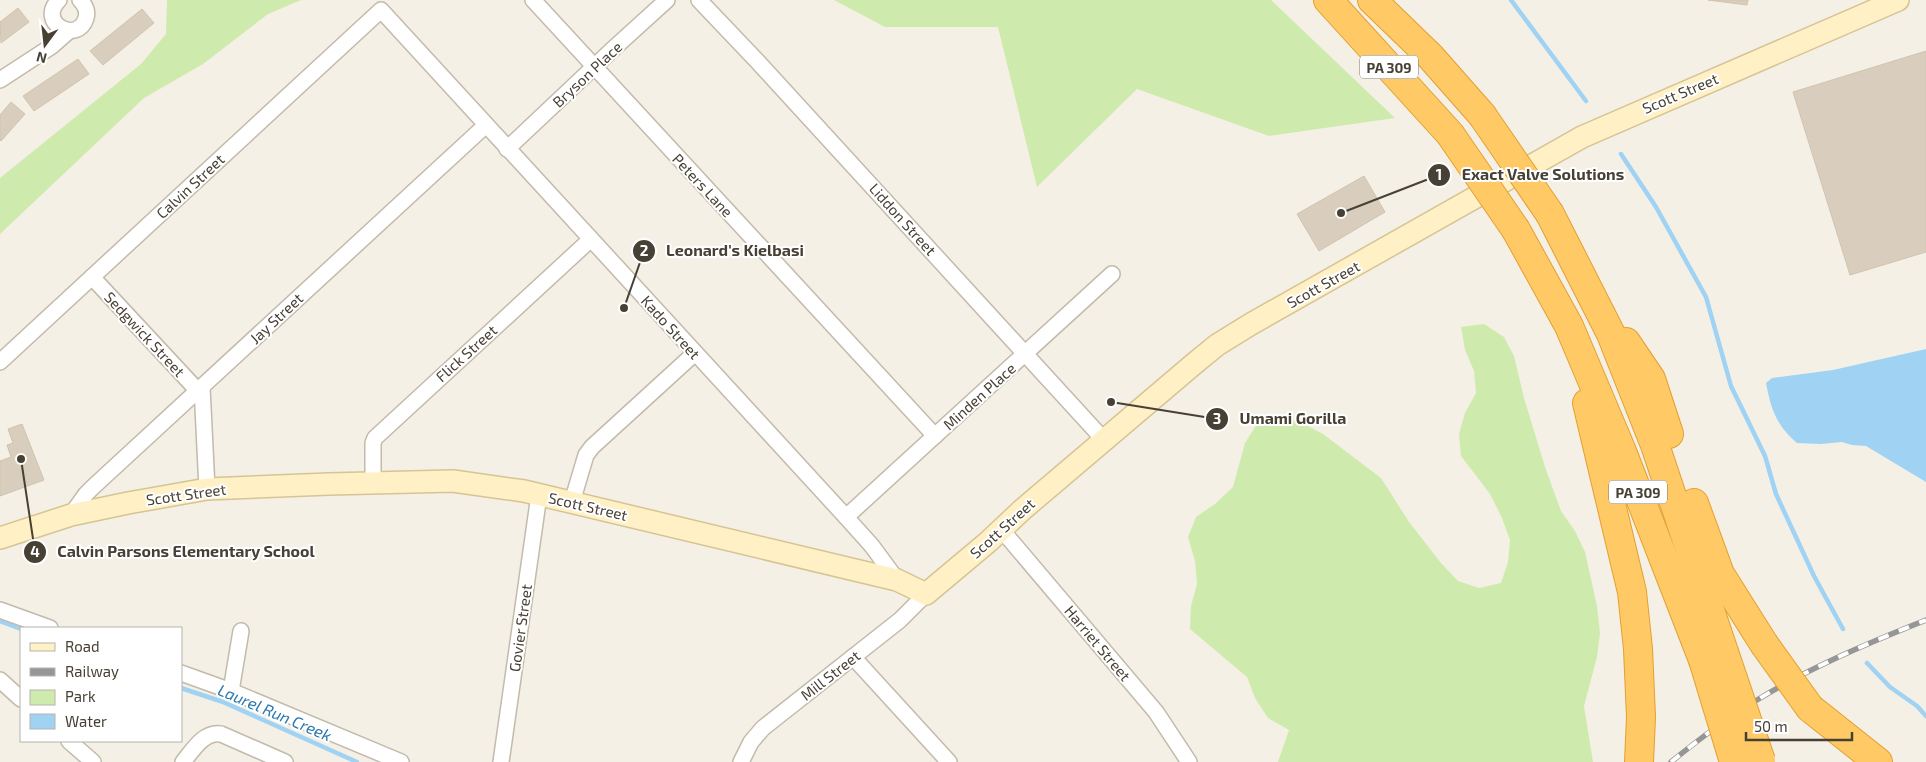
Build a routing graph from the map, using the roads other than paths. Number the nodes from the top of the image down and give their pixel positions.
1 (58, 0) edge
2 (80, 0) edge
3 (533, 0) edge
4 (668, 0) edge
5 (699, 0) edge
6 (1328, 0) edge
7 (1372, 0) edge
8 (1898, 0) edge
9 (381, 10) joint
10 (69, 30) junction
11 (594, 68) junction
12 (0, 80) edge
13 (486, 125) junction
14 (508, 149) junction
15 (591, 239) junction
16 (1112, 274) dead end
17 (92, 276) junction
18 (1586, 282) junction
19 (1569, 326) junction
20 (695, 353) junction
21 (1026, 353) junction
22 (0, 362) edge
23 (200, 389) junction
24 (935, 436) junction
25 (1104, 440) junction
26 (373, 483) junction
27 (207, 489) junction
28 (539, 494) junction
29 (572, 502) junction
30 (71, 515) junction
31 (846, 517) junction
32 (1001, 529) junction
33 (0, 538) edge
34 (897, 580) junction
35 (926, 594) junction
36 (0, 610) edge
37 (47, 627) edge
38 (242, 631) dead end
39 (1714, 656) junction
40 (853, 657) junction
41 (182, 673) edge
42 (0, 680) edge
43 (231, 690) junction
44 (20, 697) edge
45 (70, 742) edge
46 (1762, 761) edge
47 (93, 762) edge
48 (183, 762) edge
49 (285, 762) edge
50 (400, 762) edge
51 (501, 762) edge
52 (741, 762) edge
53 (949, 762) edge
54 (1189, 762) edge
55 (1639, 762) edge
56 (1734, 762) edge
57 (1878, 762) edge

1 - 10 street
2 - 10 street
3 - 11 street, Peters Lane
4 - 11 street, Bryson Place
5 - 21 street, Liddon Street
6 - 19 highway, PA 309, bridge
7 - 18 highway, PA 309, bridge
8 - 25 street, Scott Street
9 - 13 street, Kado Street
9 - 17 street, Calvin Street
10 - 12 street
11 - 14 street, Bryson Place
11 - 24 street, Peters Lane
13 - 14 street, Kado Street
13 - 23 street, Jay Street
14 - 15 street, Kado Street
15 - 20 street, Kado Street
15 - 26 street, Flick Street
16 - 21 street, Minden Place
17 - 22 street, Calvin Street
17 - 23 street, Sedgwick Street
18 - 39 highway, PA 309
18 - 57 highway, bridge
19 - 39 highway, PA 309
19 - 55 highway
20 - 29 street
20 - 31 street, Kado Street
21 - 24 street, Minden Place
21 - 25 street, Liddon Street
23 - 27 street
23 - 30 street, Jay Street
24 - 31 street, Minden Place
25 - 32 street, Scott Street
26 - 27 street, Scott Street
26 - 28 street, Scott Street
27 - 30 street, Scott Street
28 - 29 street, Scott Street
28 - 51 street, Govier Street
29 - 34 street, Scott Street
30 - 33 street, Scott Street
31 - 34 street, Kado Street
32 - 35 street, Scott Street
32 - 54 street, Harriet Street
34 - 35 street, Scott Street
35 - 40 street, Mill Street
36 - 37 street
38 - 43 street
39 - 46 highway, PA 309, bridge
39 - 56 highway, PA 309, bridge
40 - 52 street, Mill Street
40 - 53 street
41 - 43 street
42 - 44 street
43 - 50 street
45 - 47 street
48 - 49 street

